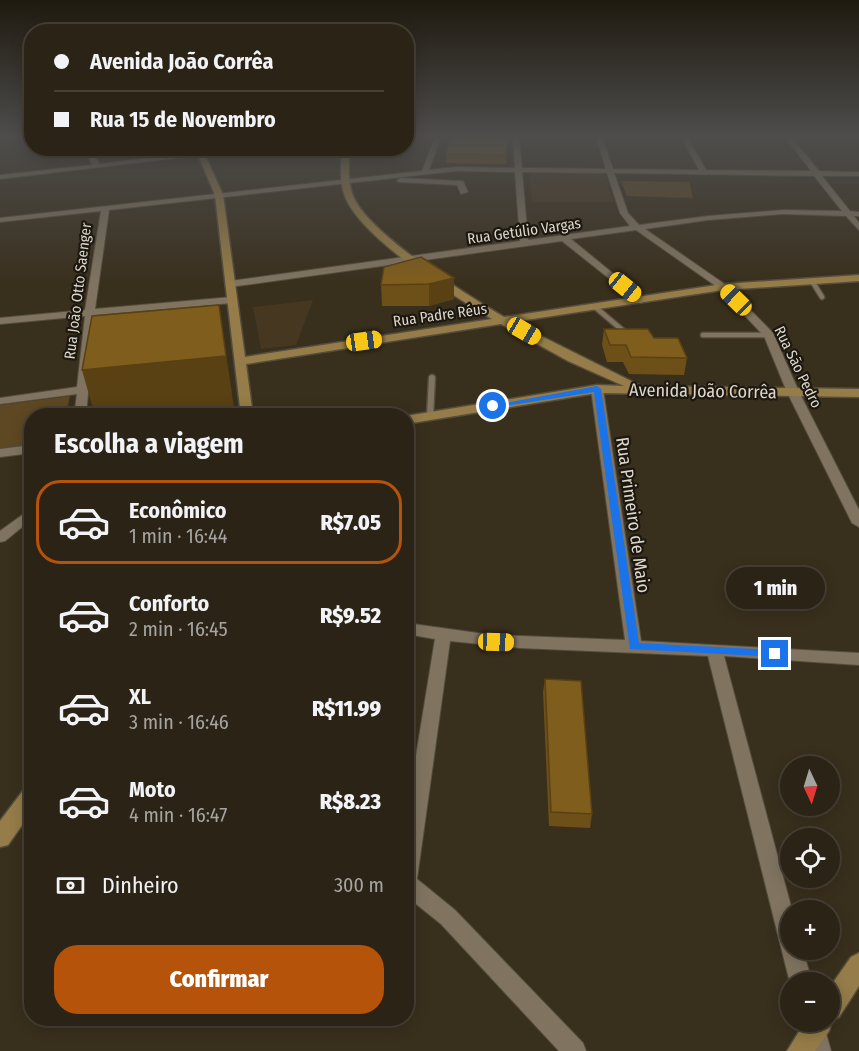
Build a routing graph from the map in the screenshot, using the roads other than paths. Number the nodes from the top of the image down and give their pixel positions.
1 (215, 186) edge
2 (294, 186) edge
3 (346, 186) edge
4 (461, 186) edge
5 (520, 186) edge
6 (616, 186) edge
7 (826, 186) edge
8 (464, 192) dead end
9 (219, 195) junction
10 (106, 207) junction
11 (848, 213) junction
12 (859, 214) edge
13 (0, 220) edge
14 (639, 228) junction
15 (859, 228) edge
16 (565, 239) junction
17 (524, 245) junction
18 (412, 260) junction
19 (859, 278) edge
20 (812, 281) junction
21 (230, 284) junction
22 (723, 287) junction
23 (822, 297) dead end
24 (232, 300) junction
25 (640, 300) junction
26 (595, 307) junction
27 (90, 312) junction
28 (506, 320) junction
29 (0, 321) edge
30 (703, 335) dead end
31 (768, 335) junction
32 (633, 340) edge
33 (240, 361) junction
34 (592, 369) junction
35 (432, 378) dead end
36 (597, 389) junction
37 (643, 389) junction
38 (83, 390) junction
39 (793, 392) junction
40 (859, 393) edge
41 (0, 401) edge
42 (81, 408) edge
43 (246, 408) edge
44 (430, 416) junction
45 (414, 419) edge
46 (24, 450) edge
47 (0, 453) edge
48 (24, 518) edge
49 (859, 523) edge
50 (0, 538) edge
51 (414, 630) edge
52 (443, 636) junction
53 (634, 646) junction
54 (714, 650) junction
55 (859, 659) edge
56 (24, 805) edge
57 (414, 830) edge
58 (0, 838) edge
59 (414, 889) edge
60 (780, 903) edge
61 (859, 965) edge
62 (840, 993) edge
63 (575, 1051) edge

1 - 9 main road
2 - 9 street
3 - 18 main road
4 - 8 street
5 - 17 street
6 - 14 street, Rua São Pedro
7 - 11 street
9 - 10 street
9 - 21 main road
10 - 13 street
10 - 27 street, Rua João Otto Saenger
11 - 12 street, Rua Getúlio Vargas
11 - 14 street, Rua Getúlio Vargas
11 - 15 street
14 - 16 street, Rua Getúlio Vargas
14 - 22 street, Rua São Pedro
16 - 17 street, Rua Getúlio Vargas
16 - 25 street
17 - 18 street, Rua Getúlio Vargas
18 - 21 street, Rua Getúlio Vargas
18 - 28 main road
19 - 20 main road, Rua Padre Réus
20 - 22 main road, Rua Padre Réus
20 - 23 lane
21 - 24 main road
22 - 25 main road, Rua Padre Réus
22 - 31 street, Rua São Pedro
24 - 27 street
24 - 33 main road
25 - 26 main road, Rua Padre Réus
26 - 28 main road, Rua Padre Réus
26 - 32 lane
27 - 29 street
27 - 38 street, Rua João Otto Saenger
28 - 33 main road, Rua Padre Réus
28 - 34 main road
30 - 31 lane
31 - 39 street, Rua São Pedro
33 - 43 main road
34 - 36 main road
34 - 37 main road
35 - 44 lane
36 - 37 main road, Avenida João Corrêa
36 - 44 main road, Avenida João Corrêa
36 - 53 street, Rua Primeiro de Maio
37 - 39 main road, Avenida João Corrêa
38 - 41 street
38 - 42 street, Rua João Otto Saenger
39 - 40 main road, Avenida João Corrêa
39 - 49 street, Rua São Pedro
44 - 45 main road, Avenida João Corrêa
46 - 47 street
48 - 50 street
51 - 52 street
52 - 53 street
52 - 57 street
53 - 54 street
54 - 55 street
54 - 60 street
56 - 58 main road
59 - 63 street
61 - 62 main road

